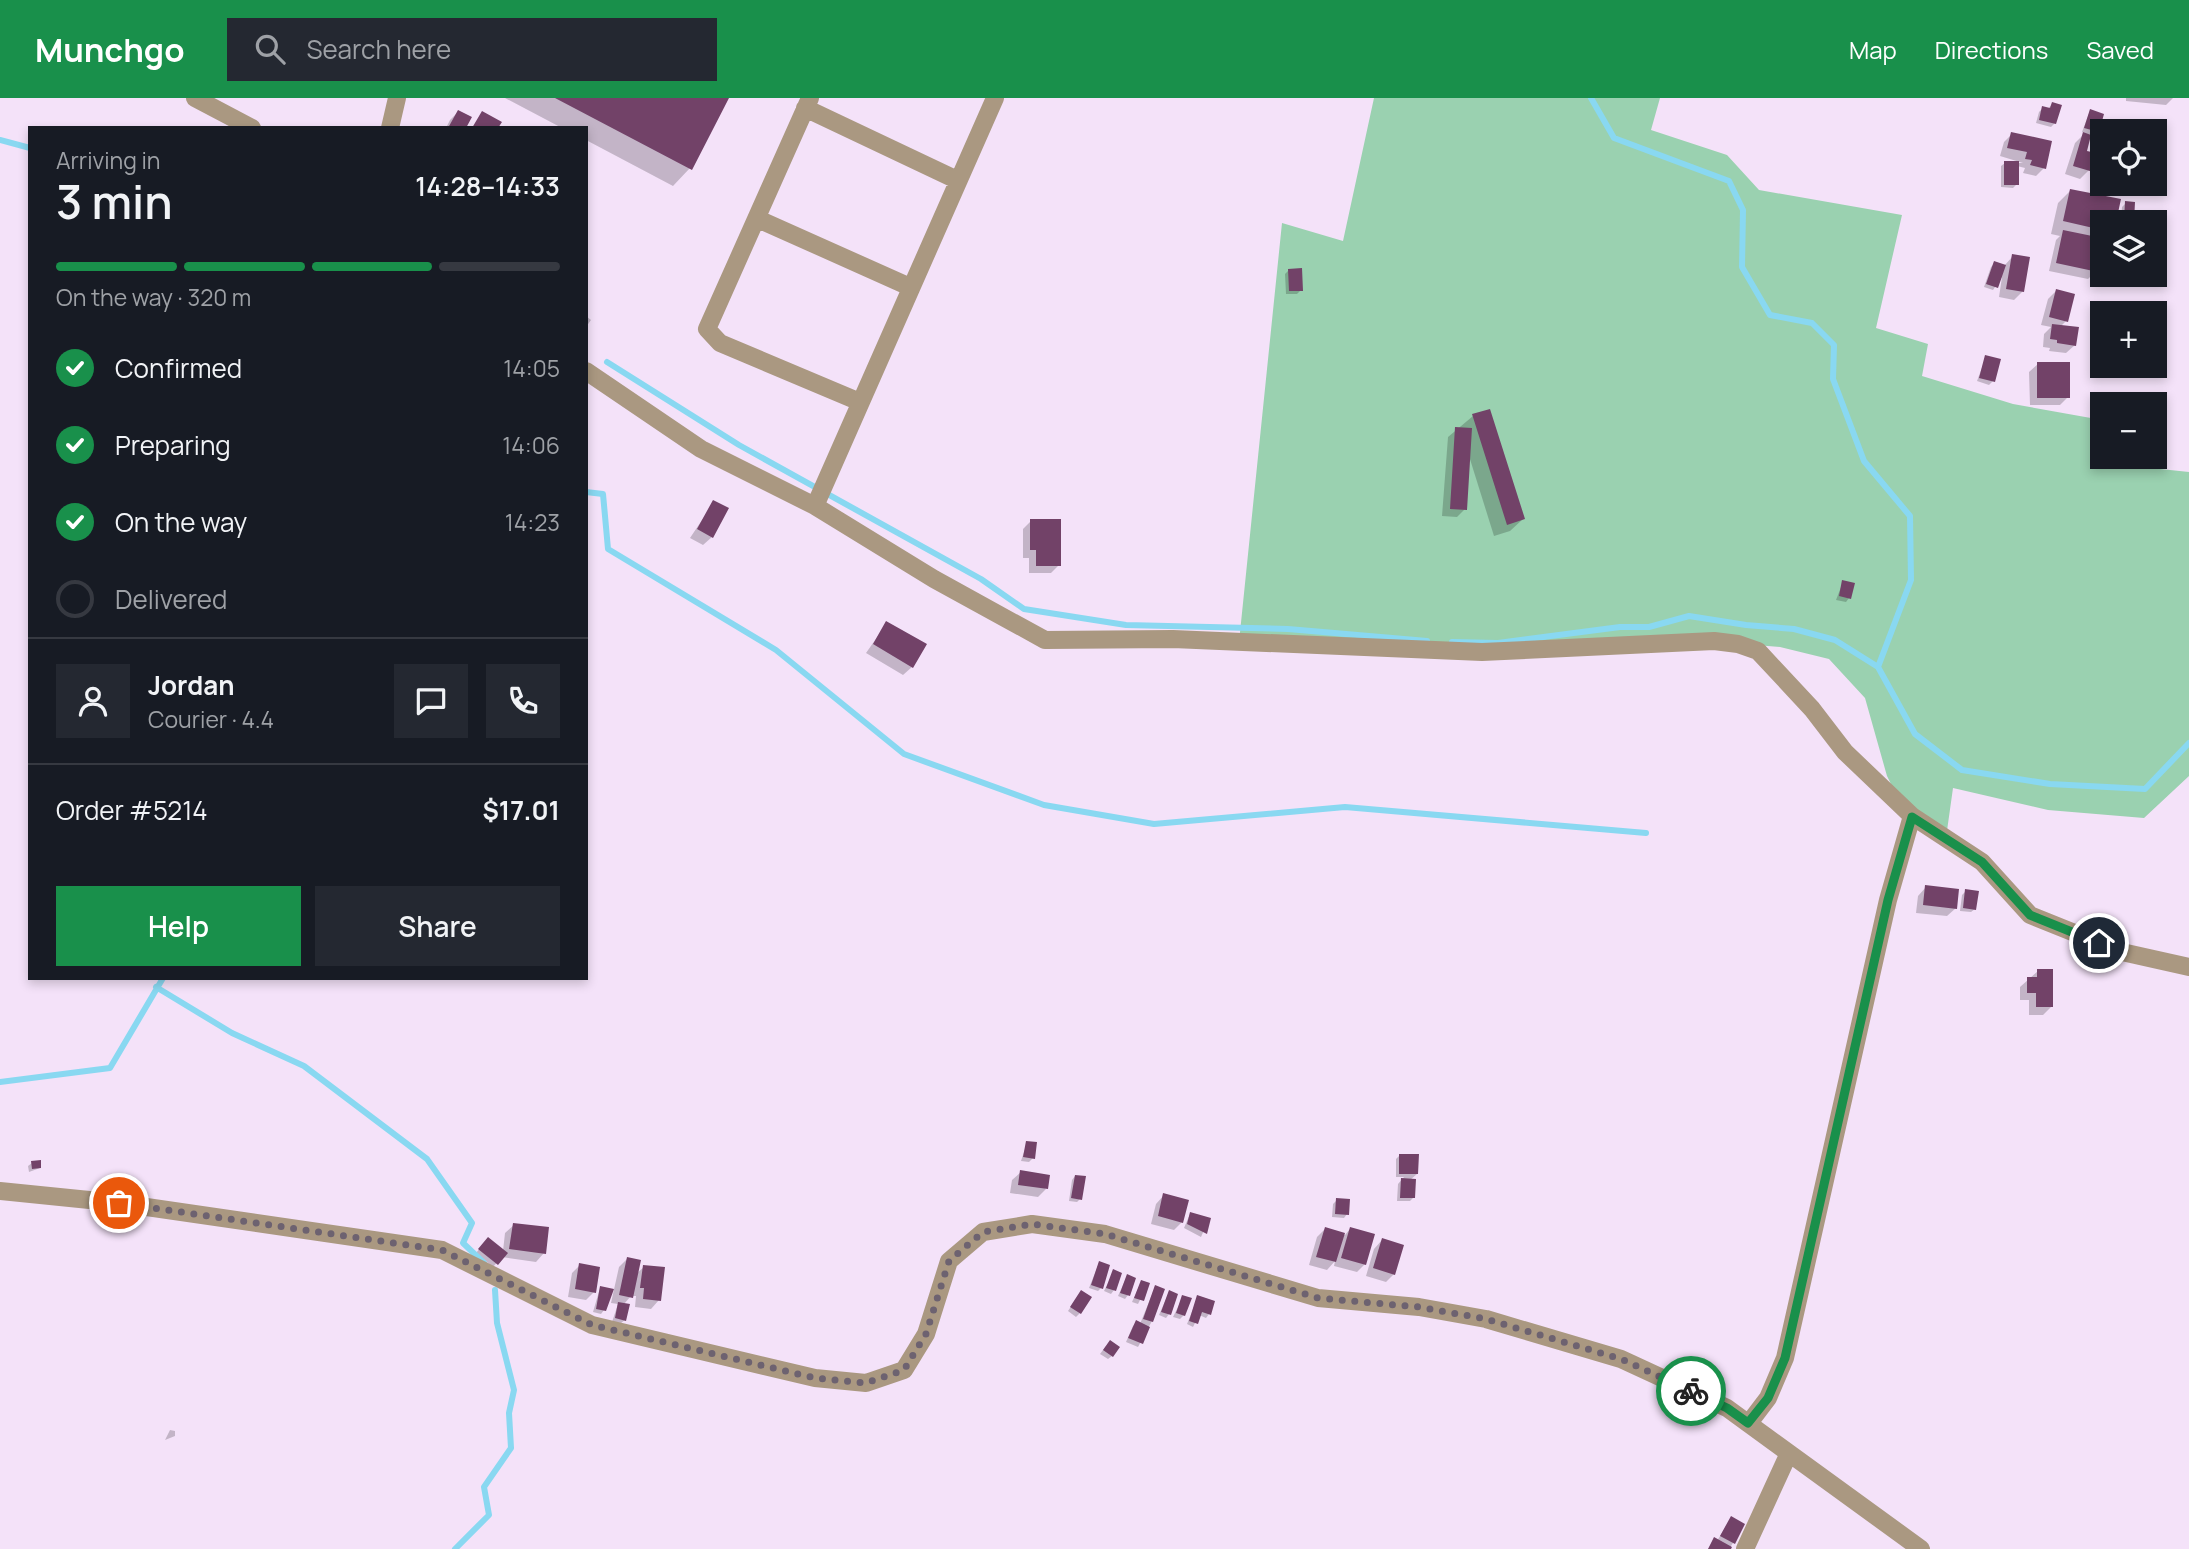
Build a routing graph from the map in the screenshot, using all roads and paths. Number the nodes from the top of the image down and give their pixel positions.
1 (195, 98) edge
2 (397, 98) edge
3 (995, 98) edge
4 (807, 103) edge
5 (248, 126) edge
6 (390, 126) edge
7 (957, 180) junction
8 (758, 219) junction
9 (910, 287) junction
10 (588, 372) edge
11 (860, 402) junction
12 (816, 504) junction
13 (1912, 817) junction
14 (2189, 967) edge
15 (0, 1191) edge
16 (1748, 1423) junction
17 (1789, 1453) junction
18 (1745, 1549) edge
19 (1921, 1549) edge

1 - 5 street
2 - 6 street
3 - 7 street
4 - 7 street
4 - 8 street
7 - 9 street
8 - 9 street
8 - 11 street
9 - 11 street
10 - 12 street
11 - 12 street
12 - 13 street
13 - 14 street
13 - 16 street
15 - 16 street
16 - 17 street
17 - 18 street
17 - 19 street

